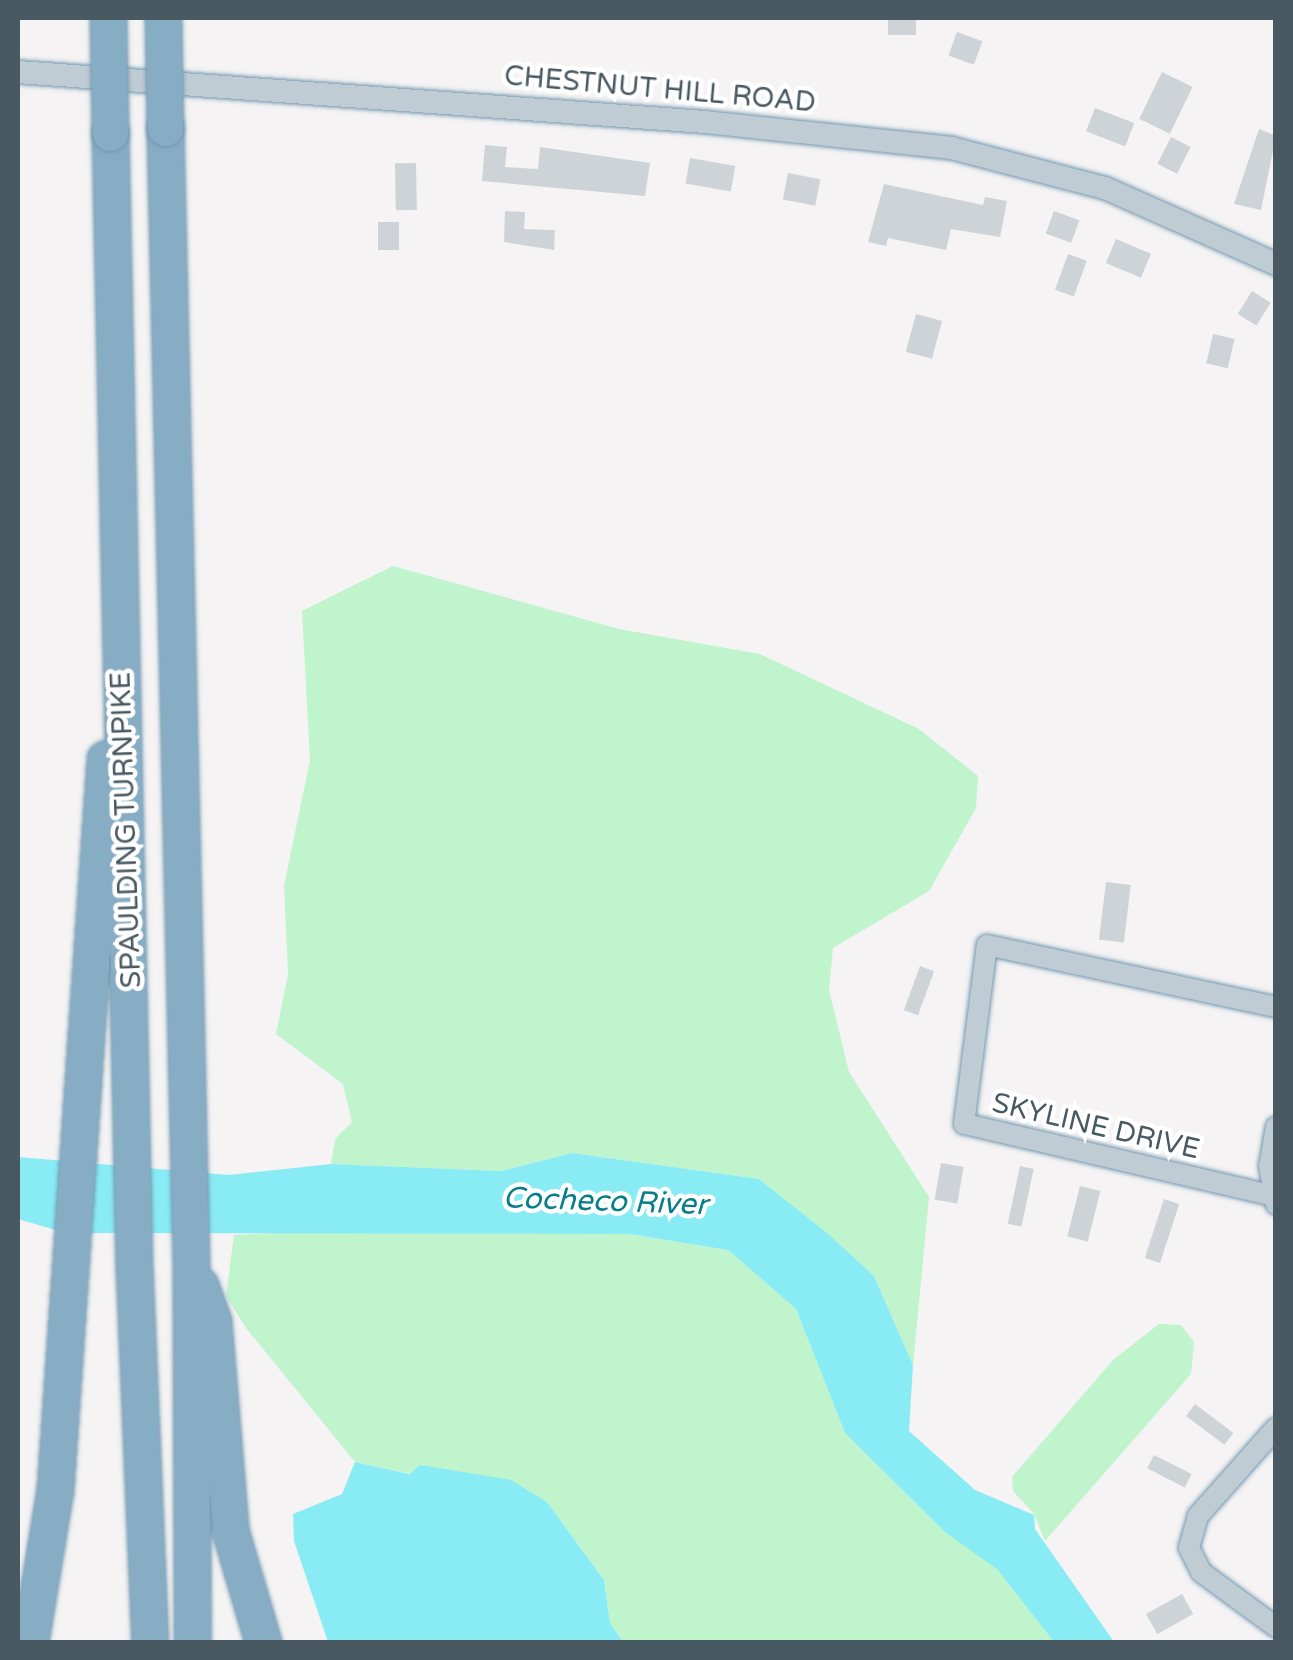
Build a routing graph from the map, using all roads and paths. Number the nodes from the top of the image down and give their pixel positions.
1 (108, 18) edge
2 (163, 18) edge
3 (18, 72) edge
4 (1276, 264) edge
5 (120, 539) junction
6 (1276, 1007) edge
7 (1276, 1126) edge
8 (1273, 1200) edge
9 (191, 1261) junction
10 (1276, 1428) edge
11 (1276, 1627) edge
12 (30, 1642) edge
13 (150, 1642) edge
14 (192, 1642) edge
15 (263, 1642) edge

1 - 5 highway, SPAULDING TURNPIKE, bridge
2 - 9 highway, SPAULDING TURNPIKE, bridge
3 - 4 street, CHESTNUT HILL ROAD
5 - 12 highway
5 - 13 highway, SPAULDING TURNPIKE
6 - 8 street, SKYLINE DRIVE
7 - 8 street
9 - 14 highway, SPAULDING TURNPIKE
9 - 15 highway
10 - 11 street

